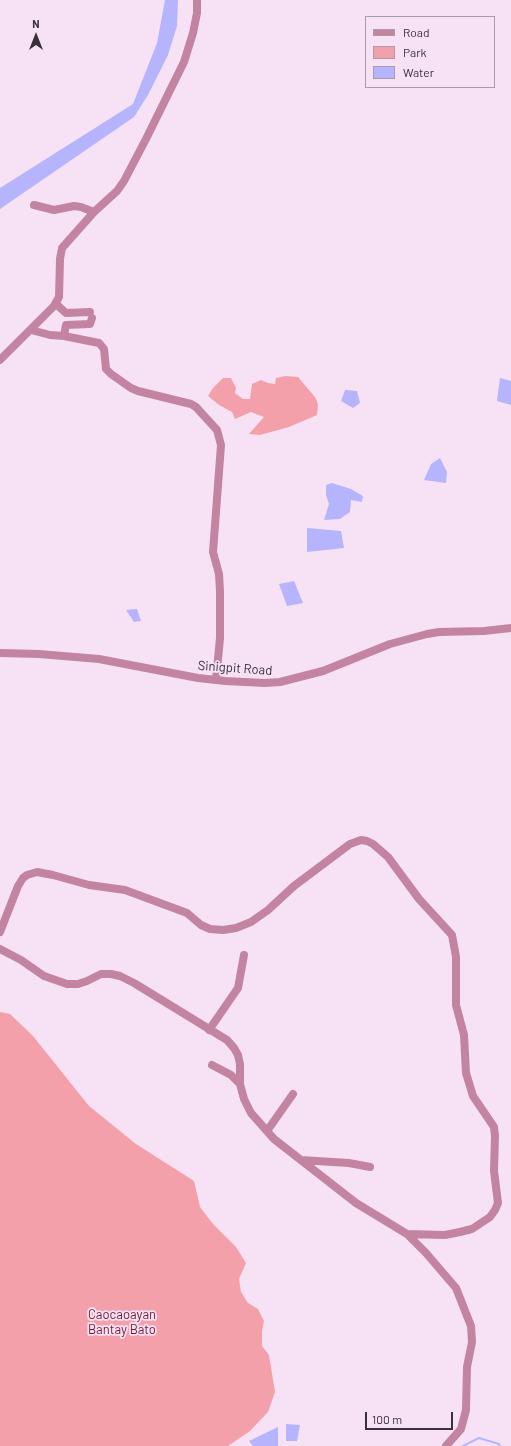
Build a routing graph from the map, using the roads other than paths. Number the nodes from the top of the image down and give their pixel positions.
1 (197, 0) edge
2 (34, 205) dead end
3 (94, 212) junction
4 (56, 304) junction
5 (31, 330) junction
6 (64, 336) junction
7 (0, 360) edge
8 (511, 628) edge
9 (0, 653) edge
10 (216, 680) junction
11 (0, 932) edge
12 (0, 949) edge
13 (244, 955) dead end
14 (209, 1030) junction
15 (212, 1065) dead end
16 (240, 1084) junction
17 (293, 1094) dead end
18 (267, 1131) junction
19 (300, 1160) junction
20 (370, 1168) dead end
21 (407, 1234) junction
22 (446, 1446) edge

1 - 3 street
2 - 3 street
3 - 4 street
4 - 5 street
4 - 6 street
5 - 6 street
5 - 7 street
6 - 10 street
8 - 10 street, Sinigpit Road
9 - 10 street, Sinigpit Road
11 - 21 street
12 - 14 street
13 - 14 street
14 - 16 street
15 - 16 street
16 - 18 street
17 - 18 street
18 - 19 street
19 - 20 street
19 - 21 street
21 - 22 street

